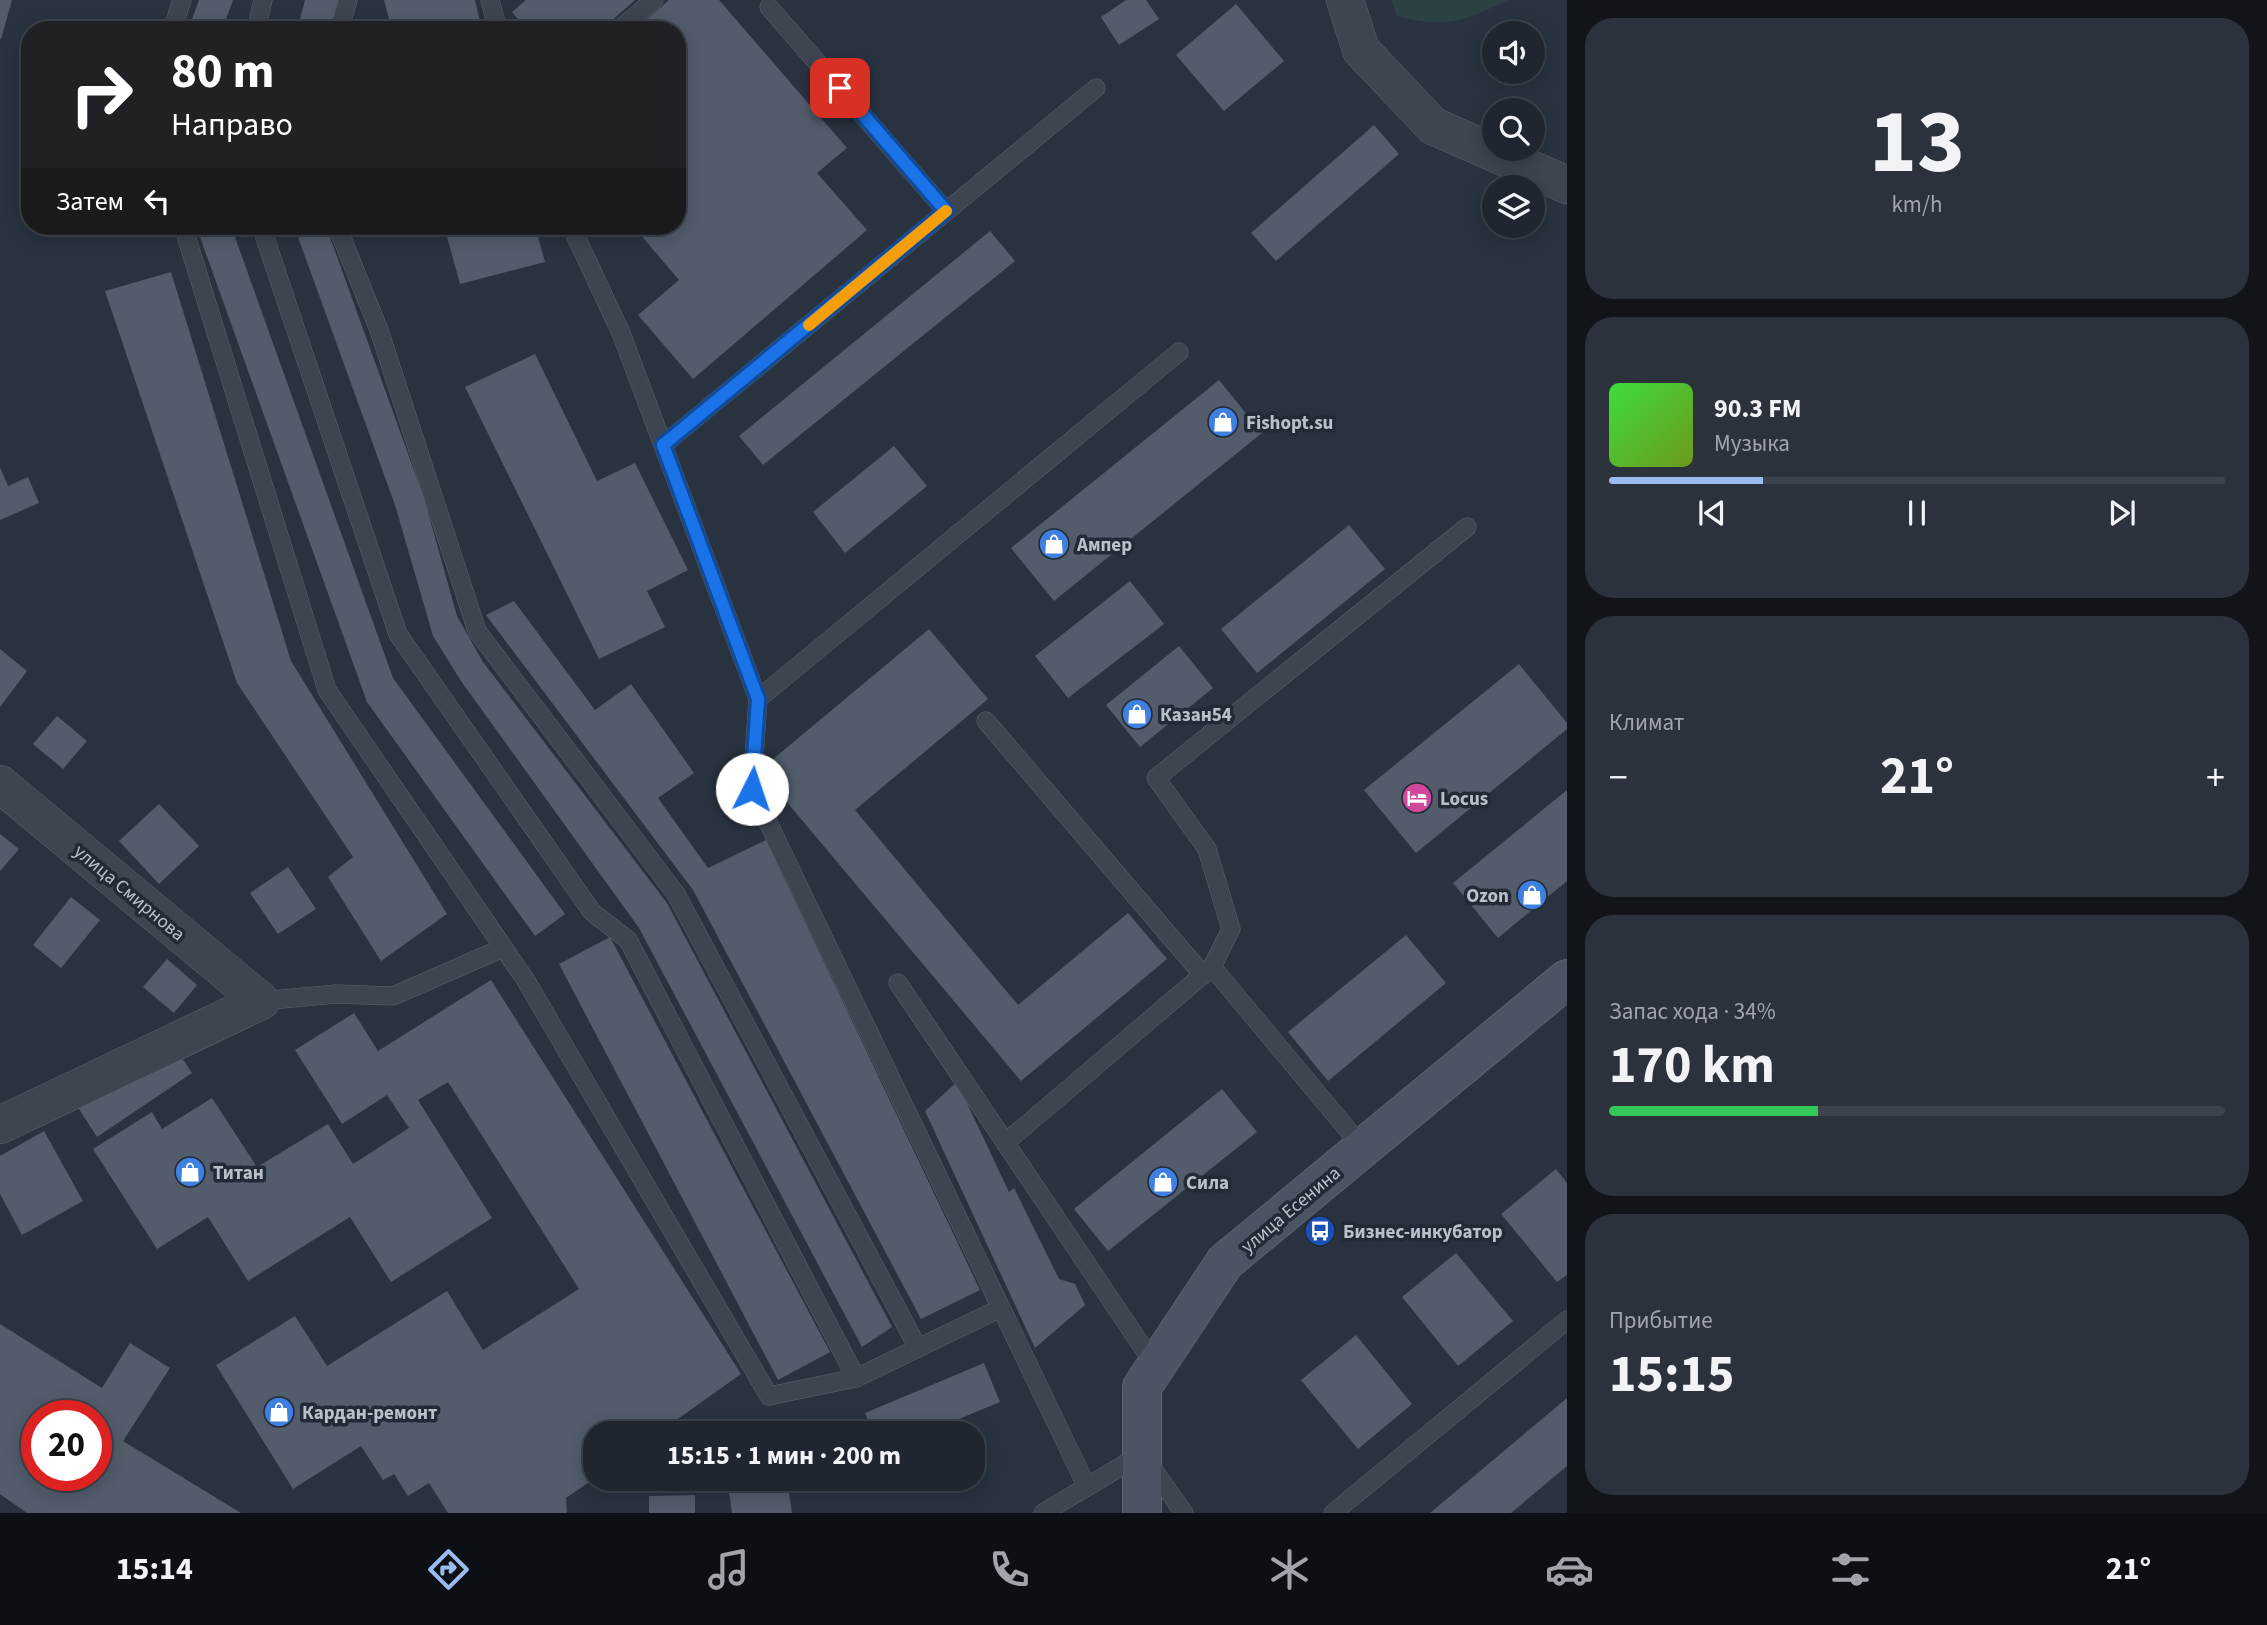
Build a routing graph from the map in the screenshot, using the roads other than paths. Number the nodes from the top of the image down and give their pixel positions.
1 (182, 0) edge
2 (263, 0) edge
3 (348, 0) edge
4 (490, 0) edge
5 (654, 0) edge
6 (1345, 0) edge
7 (769, 7) dead end
8 (175, 21) edge
9 (258, 21) edge
10 (342, 21) edge
11 (496, 21) edge
12 (630, 21) edge
13 (1096, 88) dead end
14 (1567, 186) edge
15 (946, 211) junction
16 (186, 235) edge
17 (264, 235) edge
18 (341, 235) edge
19 (575, 235) edge
20 (1179, 352) dead end
21 (663, 445) junction
22 (1467, 527) dead end
23 (758, 699) junction
24 (986, 721) dead end
25 (0, 784) edge
26 (503, 948) junction
27 (1207, 971) junction
28 (1567, 979) edge
29 (898, 984) dead end
30 (261, 1001) junction
31 (0, 1125) edge
32 (1005, 1143) junction
33 (1363, 1148) junction
34 (1001, 1308) junction
35 (1567, 1320) edge
36 (918, 1348) junction
37 (1156, 1367) junction
38 (856, 1378) junction
39 (1142, 1454) junction
40 (1086, 1485) junction
41 (1043, 1513) edge
42 (1142, 1513) edge
43 (1184, 1513) edge
44 (1333, 1513) edge

1 - 8 lane
2 - 9 lane
3 - 10 lane
4 - 11 lane
5 - 12 lane
6 - 14 street
7 - 15 lane
13 - 15 lane
15 - 21 lane
16 - 26 lane
17 - 38 lane
18 - 36 lane
19 - 21 lane
20 - 23 lane
21 - 23 lane
22 - 27 lane
23 - 34 lane
24 - 27 lane
25 - 30 street, улица Смирнова
26 - 30 lane
26 - 38 lane
27 - 32 lane
27 - 33 lane
28 - 33 street, улица Есенина
29 - 32 lane
30 - 31 street
32 - 37 lane
33 - 37 street, улица Есенина
34 - 36 lane
34 - 40 lane
35 - 44 lane
36 - 38 lane
37 - 39 street, улица Есенина
39 - 40 lane
39 - 42 street, улица Есенина
39 - 43 lane
40 - 41 lane

